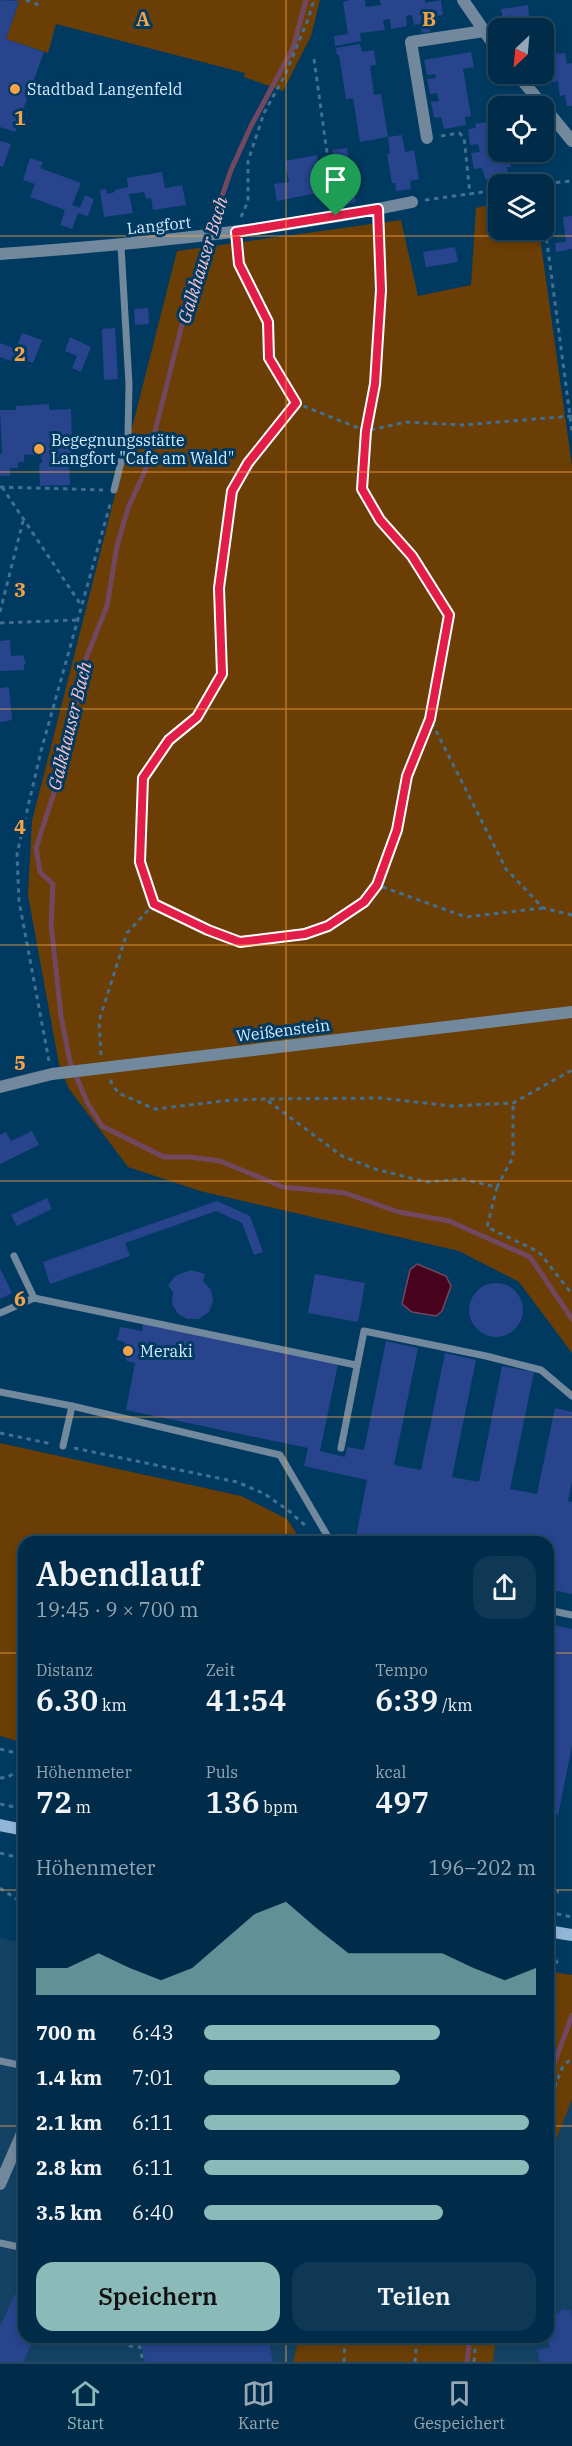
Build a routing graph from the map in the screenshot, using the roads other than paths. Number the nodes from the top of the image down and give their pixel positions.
1 (463, 0) edge
2 (484, 31) junction
3 (488, 37) edge
4 (524, 84) edge
5 (427, 138) road end
6 (572, 141) edge
7 (411, 202) road end
8 (121, 246) junction
9 (0, 254) edge
10 (114, 490) road end
11 (572, 1012) edge
12 (0, 1087) edge
13 (14, 1256) dead end
14 (34, 1298) junction
15 (0, 1313) edge
16 (356, 1365) junction
17 (0, 1392) edge
18 (572, 1396) edge
19 (72, 1406) junction
20 (63, 1446) road end
21 (341, 1448) dead end
22 (327, 1536) edge
23 (554, 1611) edge
24 (572, 1615) edge
25 (0, 1825) edge
26 (18, 1829) edge
27 (554, 1932) edge
28 (572, 1935) edge
29 (0, 2061) edge
30 (18, 2065) edge
31 (18, 2143) edge
32 (0, 2184) edge
33 (0, 2243) edge
34 (18, 2247) edge

1 - 2 street
2 - 3 street
2 - 5 street
4 - 6 street
7 - 8 street, Langfort
8 - 9 street, Langfort
8 - 10 lane
11 - 12 street, Weißenstein
13 - 14 lane
14 - 15 lane
14 - 16 lane
16 - 18 lane
16 - 21 lane
17 - 19 lane
19 - 20 lane
19 - 22 lane
23 - 24 lane
25 - 26 main road
27 - 28 main road
29 - 30 lane
31 - 32 street
33 - 34 lane

